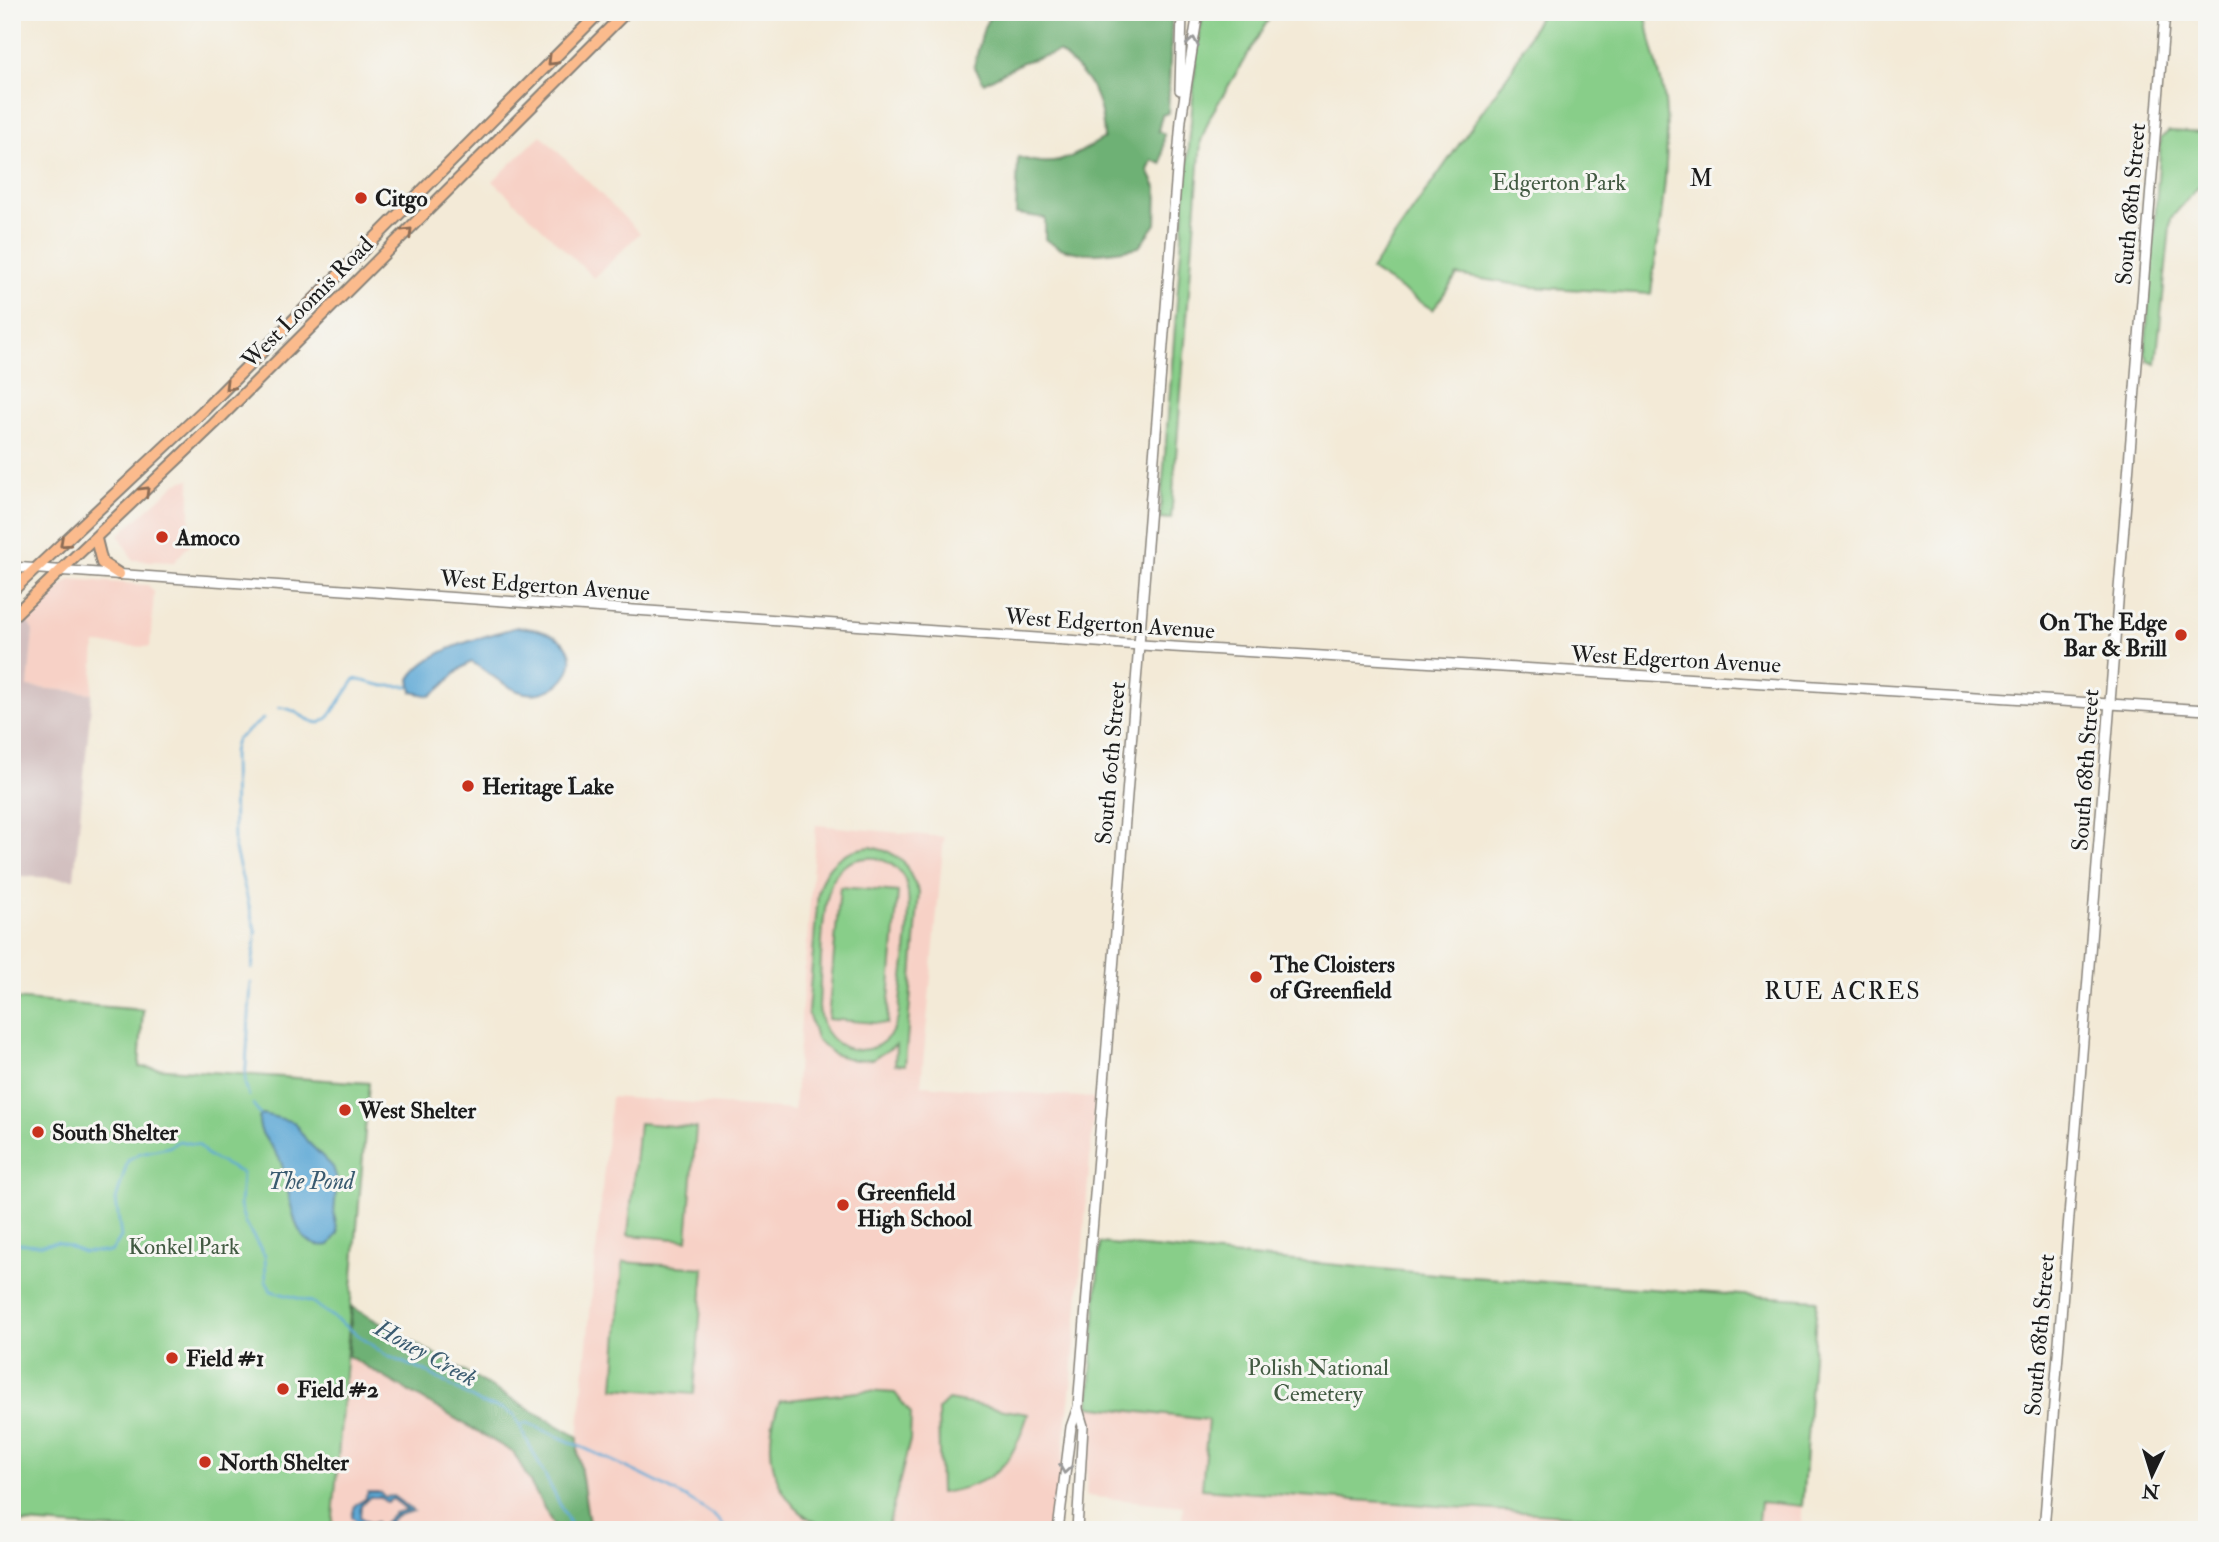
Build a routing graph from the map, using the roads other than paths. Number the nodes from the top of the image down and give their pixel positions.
1 (600, 12) edge
2 (626, 12) edge
3 (1182, 12) edge
4 (1198, 12) edge
5 (2165, 12) edge
6 (1181, 120) junction
7 (416, 198) junction
8 (429, 211) junction
9 (88, 520) junction
10 (98, 537) junction
11 (12, 567) edge
12 (36, 569) junction
13 (63, 571) junction
14 (118, 574) junction
15 (12, 591) edge
16 (12, 617) edge
17 (1139, 645) junction
18 (2109, 705) junction
19 (2207, 710) edge
20 (1078, 1409) junction
21 (12, 1529) edge
22 (20, 1530) edge
23 (1059, 1530) edge
24 (1077, 1530) edge
25 (2044, 1530) edge

1 -> 7 main road, West Loomis Road
2 - 8 main road, West Loomis Road
3 - 6 street, South 60th Street
6 -> 4 street, South 60th Street
5 - 18 street, South 68th Street
6 - 17 street, South 60th Street
7 - 8 main road
7 -> 9 main road, West Loomis Road
10 -> 8 main road, West Loomis Road
9 - 10 main road
9 -> 12 main road, West Loomis Road
10 - 13 main road, West Loomis Road
10 - 14 main road
11 - 12 street, West Edgerton Avenue
12 - 13 street, West Edgerton Avenue
12 - 15 main road, West Loomis Road
13 - 14 street, West Edgerton Avenue
13 - 16 main road, West Loomis Road
14 - 17 street, West Edgerton Avenue
17 - 18 street, West Edgerton Avenue
17 - 20 street, South 60th Street
18 - 19 street, West Edgerton Avenue
18 - 25 street, South 68th Street
20 -> 23 street, South 60th Street
20 - 24 street, South 60th Street
21 - 22 main road

